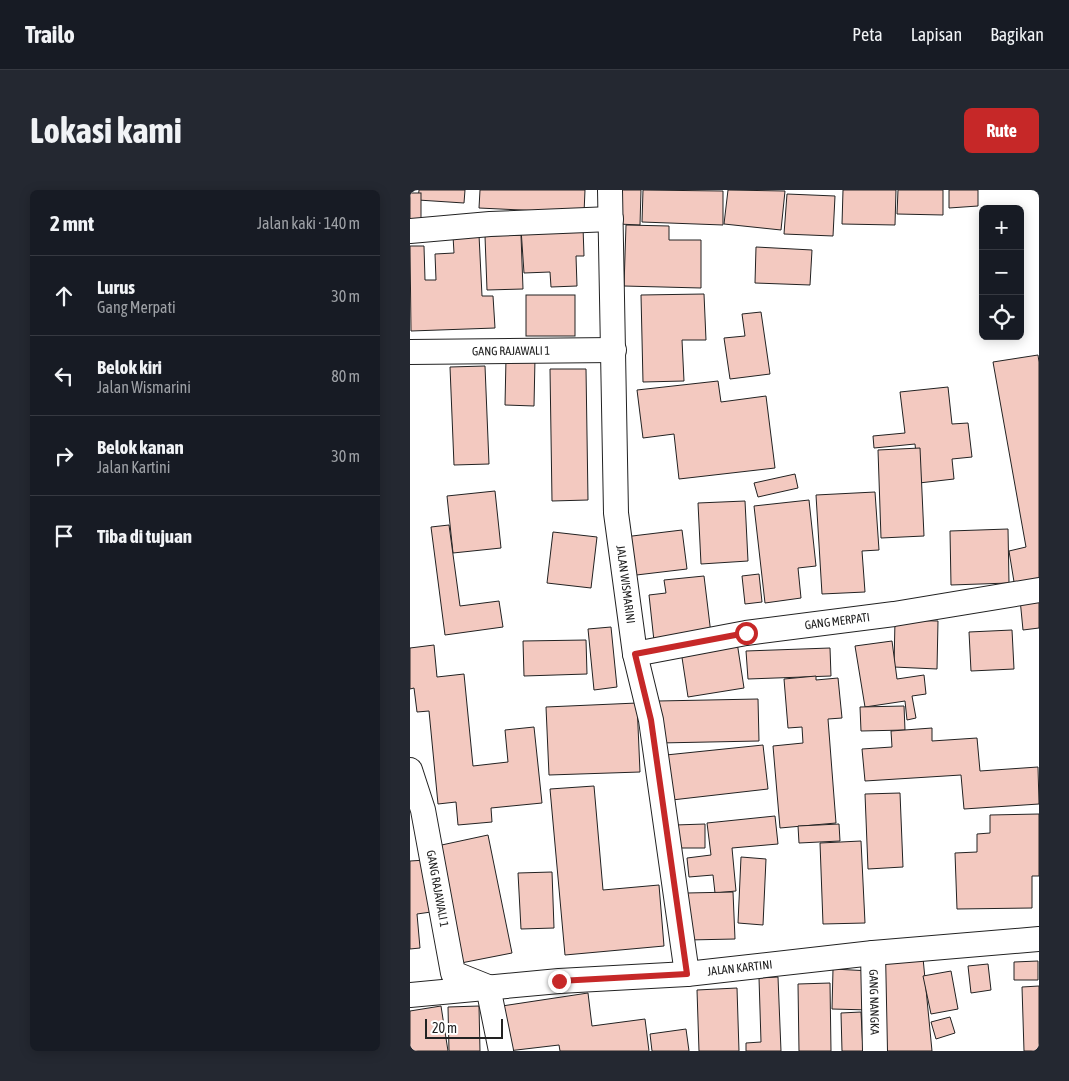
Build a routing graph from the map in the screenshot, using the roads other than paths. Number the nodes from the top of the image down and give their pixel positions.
1 (610, 190) edge
2 (610, 218) junction
3 (410, 231) edge
4 (614, 350) junction
5 (410, 352) edge
6 (1039, 590) edge
7 (635, 654) junction
8 (410, 770) edge
9 (1039, 939) edge
10 (873, 953) junction
11 (687, 974) junction
12 (488, 987) junction
13 (410, 995) edge
14 (500, 1051) edge
15 (875, 1051) edge

1 - 2 street, JALAN WISMARINI
2 - 3 street
2 - 4 street, JALAN WISMARINI
4 - 5 street, GANG RAJAWALI 1
4 - 7 street, JALAN WISMARINI
6 - 7 street, GANG MERPATI
7 - 11 street, JALAN WISMARINI
8 - 12 street, GANG RAJAWALI 1
9 - 10 street, JALAN KARTINI
10 - 11 street, JALAN KARTINI
10 - 15 street, GANG NANGKA
11 - 12 street, JALAN KARTINI
12 - 13 street, JALAN KARTINI
12 - 14 street

